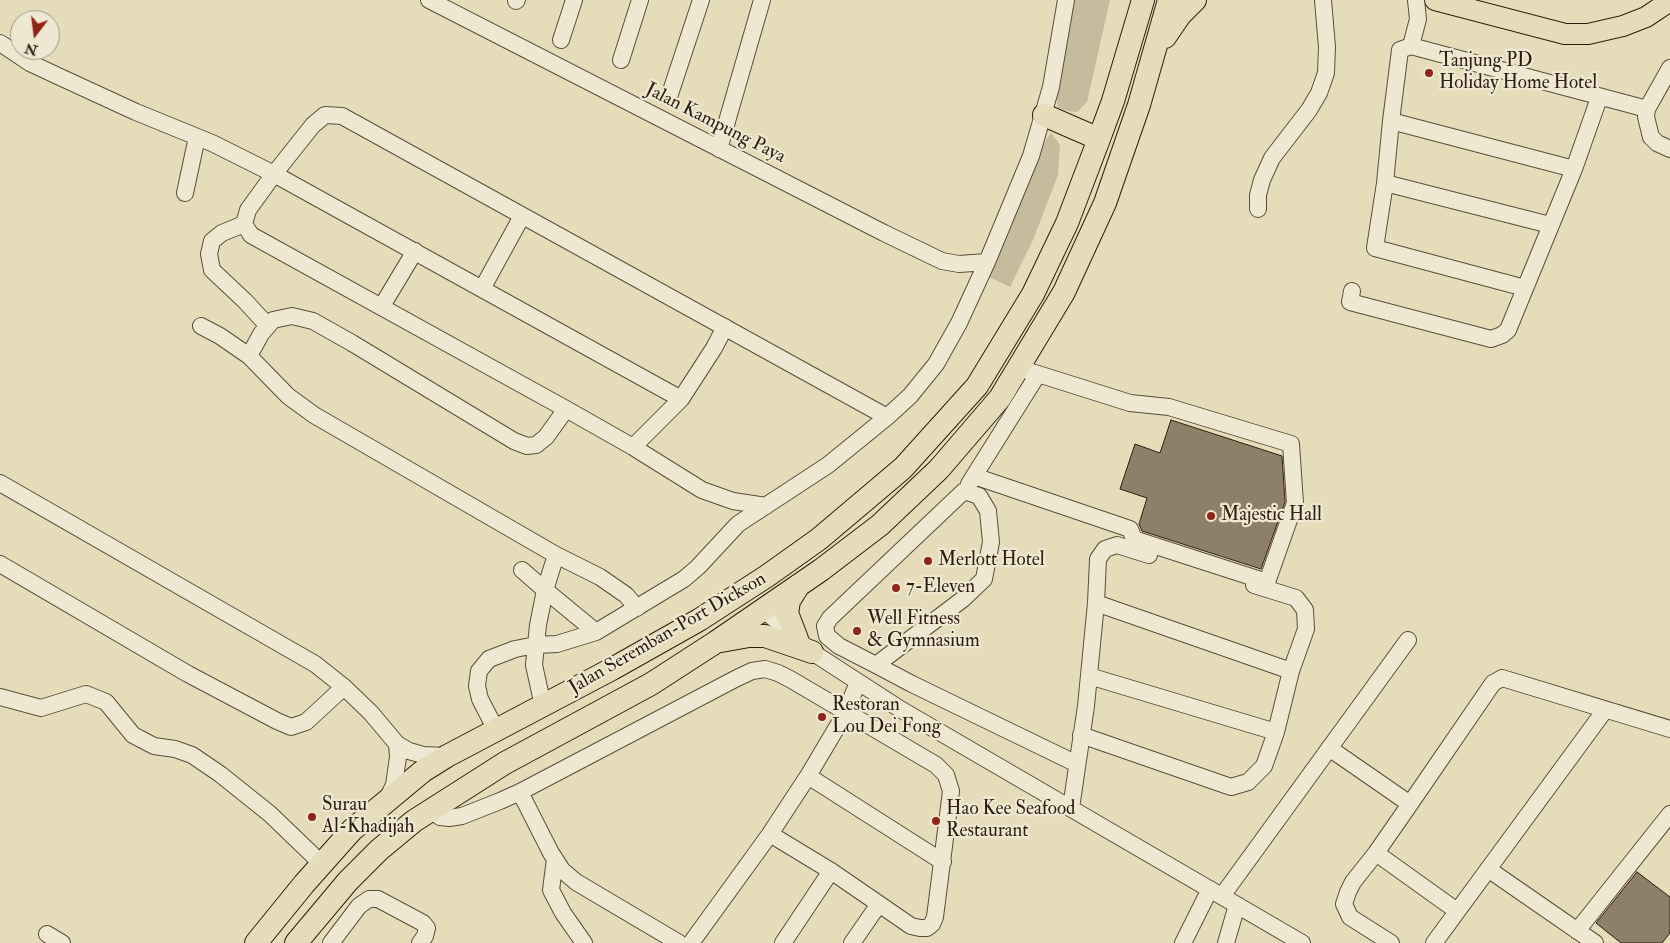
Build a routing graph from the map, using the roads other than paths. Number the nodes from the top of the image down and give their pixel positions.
1 (430, 0) edge
2 (574, 0) edge
3 (640, 0) edge
4 (701, 0) edge
5 (762, 0) edge
6 (1066, 0) edge
7 (1169, 0) edge
8 (1195, 0) edge
9 (1323, 0) edge
10 (1416, 0) edge
11 (1435, 0) edge
12 (1670, 1) edge
13 (1137, 7) edge
14 (561, 40) dead end
15 (0, 43) edge
16 (1412, 46) junction
17 (1157, 48) junction
18 (621, 60) dead end
19 (1670, 68) edge
20 (669, 98) dead end
21 (1599, 98) junction
22 (1647, 109) junction
23 (1044, 115) junction
24 (1390, 121) junction
25 (197, 137) junction
26 (1099, 139) junction
27 (719, 149) junction
28 (1670, 150) edge
29 (1574, 169) junction
30 (274, 174) junction
31 (1385, 183) junction
32 (185, 193) dead end
33 (1258, 209) dead end
34 (522, 216) junction
35 (244, 224) junction
36 (1550, 225) junction
37 (415, 251) junction
38 (987, 262) junction
39 (1525, 288) junction
40 (482, 289) junction
41 (1352, 292) dead end
42 (382, 306) junction
43 (201, 326) dead end
44 (268, 326) junction
45 (725, 327) junction
46 (250, 356) junction
47 (1028, 371) junction
48 (680, 400) junction
49 (566, 409) junction
50 (887, 416) junction
51 (633, 447) junction
52 (974, 476) junction
53 (0, 483) edge
54 (972, 494) junction
55 (766, 506) junction
56 (1134, 545) junction
57 (556, 556) junction
58 (0, 564) edge
59 (522, 570) dead end
60 (800, 584) junction
61 (545, 590) junction
62 (1096, 603) junction
63 (637, 608) junction
64 (763, 609) junction
65 (596, 632) junction
66 (1408, 640) dead end
67 (716, 642) junction
68 (536, 645) junction
69 (805, 646) junction
70 (876, 665) junction
71 (612, 669) junction
72 (1291, 671) junction
73 (1089, 676) junction
74 (858, 682) junction
75 (912, 684) junction
76 (344, 687) junction
77 (0, 697) edge
78 (543, 706) junction
79 (900, 709) junction
80 (1605, 710) junction
81 (846, 712) junction
82 (496, 730) junction
83 (1670, 730) edge
84 (1276, 732) junction
85 (1082, 736) junction
86 (397, 744) junction
87 (1329, 748) junction
88 (448, 756) junction
89 (1077, 764) junction
90 (808, 776) junction
91 (520, 792) junction
92 (385, 803) junction
93 (1410, 804) junction
94 (1071, 808) junction
95 (430, 809) junction
96 (1670, 814) edge
97 (770, 834) junction
98 (1376, 854) junction
99 (555, 859) junction
100 (943, 862) junction
101 (322, 864) junction
102 (1488, 869) junction
103 (831, 871) junction
104 (1216, 893) junction
105 (879, 904) junction
106 (1236, 905) junction
107 (1457, 911) junction
108 (1577, 931) junction
109 (47, 934) dead end
110 (254, 940) edge
111 (1227, 942) edge
112 (62, 943) edge
113 (296, 943) edge
114 (331, 943) edge
115 (420, 943) edge
116 (584, 943) edge
117 (679, 943) edge
118 (692, 943) edge
119 (783, 943) edge
120 (852, 943) edge
121 (1183, 943) edge
122 (1302, 943) edge
123 (1391, 943) edge
124 (1434, 943) edge
125 (1595, 943) edge

1 - 27 street, Jalan Kampung Paya
2 - 14 street
3 - 18 street
4 - 20 street
5 - 27 street
6 - 23 street
7 - 17 highway, Jalan Seremban-Port Dickson
8 - 17 highway
9 - 33 street
10 - 16 street
11 - 12 main road
13 - 26 highway, Jalan Seremban-Port Dickson
15 - 25 street
16 - 21 street
16 - 24 street
17 - 47 highway, Jalan Seremban-Port Dickson
19 - 22 street
21 - 22 street
21 - 29 street
22 - 28 street
23 - 26 highway
23 - 38 street
24 - 29 street
24 - 31 street
25 - 30 street
25 - 32 street
26 - 71 highway, Jalan Seremban-Port Dickson
27 - 38 street, Jalan Kampung Paya
29 - 36 street
30 - 34 street
30 - 35 street
30 - 37 street
31 - 36 street
31 - 39 street
34 - 40 street
34 - 45 street
35 - 42 street
35 - 44 street
36 - 39 street
37 - 40 street
37 - 42 street
38 - 50 street
39 - 41 street
40 - 48 street
42 - 49 street
43 - 46 street
44 - 46 street
44 - 49 street
45 - 48 street
45 - 50 street
46 - 57 street
47 - 52 street
47 - 56 street
47 - 60 highway, Jalan Seremban-Port Dickson
48 - 51 street
49 - 51 street
50 - 55 street
51 - 55 street
52 - 54 street
52 - 56 street
53 - 76 street
54 - 70 street
54 - 70 street
55 - 63 street
56 - 62 street
56 - 72 street
57 - 61 street
57 - 63 street
58 - 76 street
59 - 61 street
60 - 64 highway, Jalan Seremban-Port Dickson
60 - 69 highway
61 - 65 street
61 - 68 street
62 - 72 street
62 - 73 street
63 - 65 street
64 - 67 highway, Jalan Seremban-Port Dickson
64 - 69 street
64 - 71 highway
65 - 68 street
66 - 87 street
67 - 69 highway
67 - 95 highway, Jalan Seremban-Port Dickson
68 - 78 street
68 - 82 street
69 - 74 street
70 - 75 street
71 - 78 highway, Jalan Seremban-Port Dickson
72 - 84 street
73 - 84 street
73 - 85 street
74 - 79 street
74 - 81 street
75 - 79 street
75 - 89 street
76 - 86 street
77 - 101 street
78 - 82 highway, Jalan Seremban-Port Dickson
79 - 94 street
80 - 83 street
80 - 93 street
80 - 102 street
81 - 90 street
81 - 91 street
81 - 100 street
82 - 88 highway, Jalan Seremban-Port Dickson
84 - 85 street
85 - 89 street
86 - 88 street
86 - 92 street
87 - 93 street
87 - 104 street
88 - 92 highway, Jalan Seremban-Port Dickson
89 - 94 street
90 - 97 street
90 - 100 street
91 - 95 street
91 - 99 street
92 - 101 highway, Jalan Seremban-Port Dickson
93 - 98 street
94 - 104 street
95 - 113 highway, Jalan Seremban-Port Dickson
96 - 108 street
97 - 103 street
97 - 118 street
98 - 107 street
98 - 123 street
99 - 116 street
99 - 117 street
100 - 105 street
101 - 110 highway, Jalan Seremban-Port Dickson
102 - 107 street
102 - 108 street
103 - 105 street
103 - 119 street
104 - 106 street
104 - 121 street
105 - 120 street
106 - 111 street
106 - 122 street
107 - 124 street
108 - 125 street
109 - 112 street
114 - 115 street

